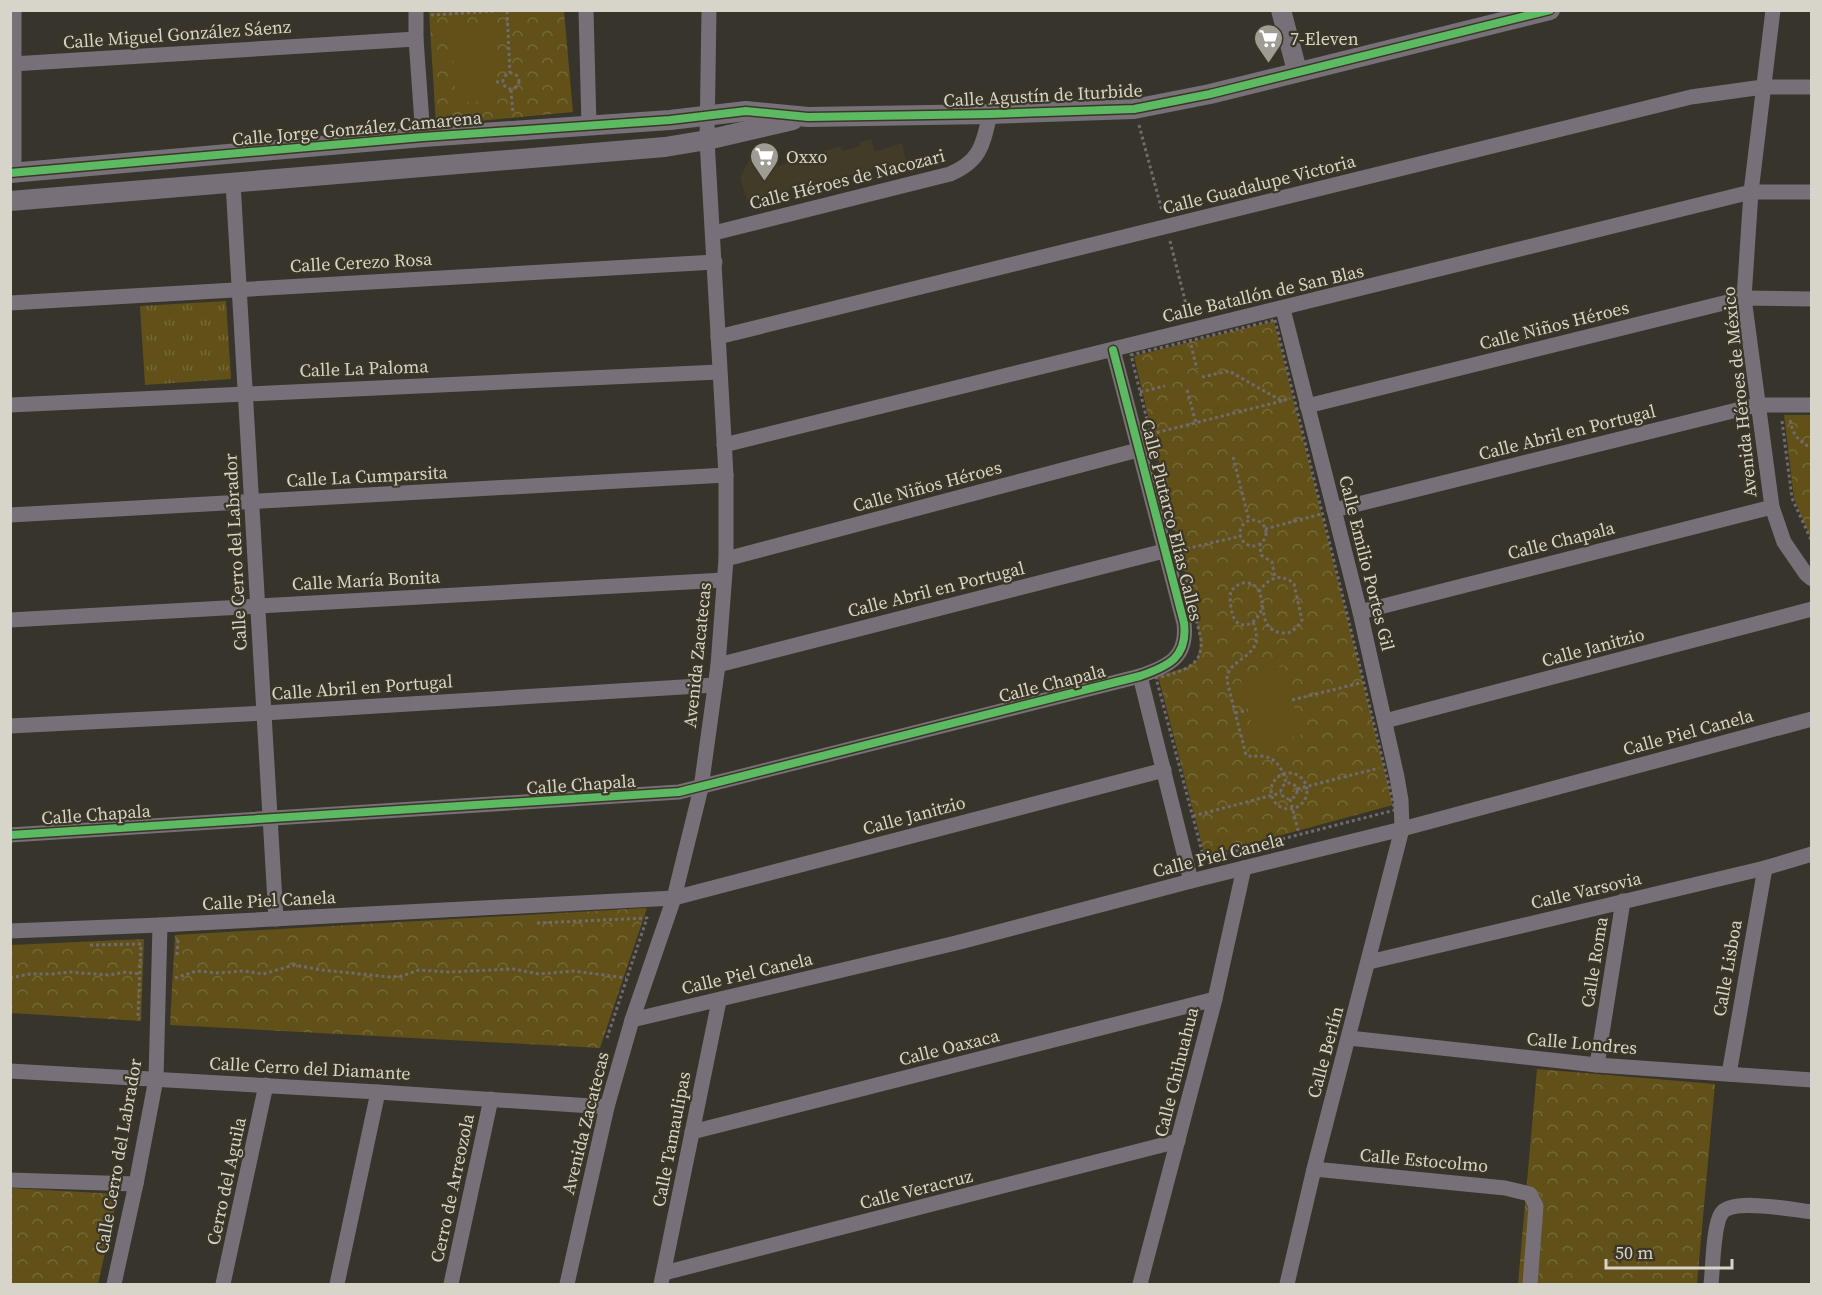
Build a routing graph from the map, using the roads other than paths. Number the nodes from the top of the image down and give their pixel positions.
1 (14, 10) edge
2 (416, 10) edge
3 (586, 10) edge
4 (709, 10) edge
5 (1281, 10) edge
6 (1550, 10) edge
7 (1773, 10) edge
8 (416, 39) junction
9 (12, 64) junction
10 (1297, 71) junction
11 (1763, 87) junction
12 (1812, 87) edge
13 (990, 114) junction
14 (707, 117) junction
15 (807, 117) junction
16 (589, 126) junction
17 (423, 137) junction
18 (707, 140) junction
19 (12, 173) edge
20 (233, 183) junction
21 (1751, 192) junction
22 (1812, 192) edge
23 (10, 201) edge
24 (714, 233) junction
25 (715, 262) junction
26 (238, 289) junction
27 (1744, 298) junction
28 (1812, 298) edge
29 (10, 303) edge
30 (1282, 309) junction
31 (718, 337) junction
32 (1113, 350) junction
33 (719, 372) junction
34 (245, 393) junction
35 (1301, 402) junction
36 (10, 405) edge
37 (1757, 405) junction
38 (1812, 405) edge
39 (724, 445) junction
40 (1138, 450) junction
41 (726, 475) junction
42 (252, 502) junction
43 (1772, 507) junction
44 (1328, 512) junction
45 (10, 515) edge
46 (1172, 551) junction
47 (726, 559) junction
48 (1812, 579) edge
49 (724, 580) junction
50 (258, 605) junction
51 (1812, 609) edge
52 (1360, 612) junction
53 (10, 620) edge
54 (718, 665) junction
55 (1140, 676) junction
56 (715, 685) junction
57 (264, 713) junction
58 (1812, 719) edge
59 (1385, 721) junction
60 (10, 726) edge
61 (1164, 770) junction
62 (701, 788) junction
63 (270, 818) junction
64 (1402, 829) junction
65 (10, 835) edge
66 (1812, 854) edge
67 (1244, 868) junction
68 (1766, 868) junction
69 (1191, 881) junction
70 (674, 898) junction
71 (1623, 900) junction
72 (276, 919) junction
73 (160, 925) junction
74 (10, 931) edge
75 (1369, 962) junction
76 (1215, 999) junction
77 (719, 1001) junction
78 (632, 1020) junction
79 (1349, 1038) junction
80 (1597, 1065) junction
81 (10, 1071) edge
82 (1729, 1074) junction
83 (156, 1079) junction
84 (1812, 1080) edge
85 (266, 1085) junction
86 (378, 1092) junction
87 (490, 1099) junction
88 (607, 1107) junction
89 (692, 1132) junction
90 (1178, 1141) junction
91 (1314, 1169) junction
92 (10, 1180) edge
93 (136, 1184) junction
94 (1812, 1212) edge
95 (663, 1279) edge
96 (114, 1284) edge
97 (224, 1284) edge
98 (337, 1284) edge
99 (451, 1284) edge
100 (567, 1284) edge
101 (1140, 1284) edge
102 (1287, 1284) edge
103 (1530, 1284) edge
104 (1711, 1284) edge

1 - 9 street
2 - 8 street
3 - 16 street
4 - 14 street, Avenida Zacatecas
5 - 10 street
6 - 10 street, Calle Agustín de Iturbide
7 - 11 street, Avenida Héroes de México
8 - 9 street, Calle Miguel González Sáenz
8 - 17 street
9 - 19 street
10 - 13 street, Calle Agustín de Iturbide
11 - 12 street, Calle Guadalupe Victoria
11 - 21 street, Avenida Héroes de México
11 - 31 street, Calle Guadalupe Victoria
13 - 15 street, Calle Agustín de Iturbide
13 - 24 street, Calle Héroes de Nacozari
14 - 15 street, Calle Agustín de Iturbide
14 - 16 street, Calle Jorge González Camarena
14 - 18 street, Avenida Zacatecas
15 - 18 street, Calle Agustín de Iturbide
16 - 17 street, Calle Jorge González Camarena
17 - 19 street, Calle Jorge González Camarena
18 - 20 street
18 - 24 street, Avenida Zacatecas
20 - 23 street
20 - 26 street, Calle Cerro del Labrador
21 - 22 street, Calle Batallón de San Blas
21 - 27 street, Avenida Héroes de México
21 - 30 street, Calle Batallón de San Blas
24 - 25 street, Avenida Zacatecas
25 - 26 street, Calle Cerezo Rosa
25 - 31 street, Avenida Zacatecas
26 - 29 street, Calle Cerezo Rosa
26 - 34 street, Calle Cerro del Labrador
27 - 28 street, Calle Niños Héroes
27 - 35 street, Calle Niños Héroes
27 - 37 street, Avenida Héroes de México
30 - 32 street, Calle Batallón de San Blas
30 - 35 street, Calle Emilio Portes Gil
31 - 33 street, Avenida Zacatecas
32 - 39 street, Calle Batallón de San Blas
32 - 40 street, Calle Plutarco Elías Calles
33 - 34 street, Calle La Paloma
33 - 39 street, Avenida Zacatecas
34 - 36 street, Calle La Paloma
34 - 42 street, Calle Cerro del Labrador
35 - 44 street, Calle Emilio Portes Gil
37 - 38 street, Calle Abril en Portugal
37 - 43 street, Avenida Héroes de México
37 - 44 street, Calle Abril en Portugal
39 - 41 street, Avenida Zacatecas
40 - 46 street, Calle Plutarco Elías Calles
40 - 47 street, Calle Niños Héroes
41 - 42 street, Calle La Cumparsita
41 - 47 street, Avenida Zacatecas
42 - 45 street, Calle La Cumparsita
42 - 50 street, Calle Cerro del Labrador
43 - 48 street, Avenida Héroes de México
43 - 52 street, Calle Chapala
44 - 52 street, Calle Emilio Portes Gil
46 - 54 street, Calle Abril en Portugal
46 - 55 street, Calle Plutarco Elías Calles
47 - 49 street, Avenida Zacatecas
49 - 50 street, Calle María Bonita
49 - 54 street, Avenida Zacatecas
50 - 53 street, Calle María Bonita
50 - 57 street, Calle Cerro del Labrador
51 - 59 street, Calle Janitzio
52 - 59 street, Calle Emilio Portes Gil
54 - 56 street, Avenida Zacatecas
55 - 61 street
55 - 62 street, Calle Chapala
56 - 57 street, Calle Abril en Portugal
56 - 62 street, Avenida Zacatecas
57 - 60 street, Calle Abril en Portugal
57 - 63 street, Calle Cerro del Labrador
58 - 64 street, Calle Piel Canela
59 - 64 street, Calle Emilio Portes Gil
61 - 69 street
61 - 70 street, Calle Janitzio
62 - 63 street, Calle Chapala
62 - 70 street, Avenida Zacatecas
63 - 65 street, Calle Chapala
63 - 72 street, Calle Cerro del Labrador
64 - 67 street, Calle Piel Canela
64 - 75 street, Calle Berlín
66 - 68 street, Calle Varsovia
67 - 69 street, Calle Piel Canela
67 - 76 street, Calle Chihuahua
68 - 71 street, Calle Varsovia
68 - 82 street, Calle Lisboa
69 - 77 street, Calle Piel Canela
70 - 72 street, Calle Piel Canela
70 - 78 street, Avenida Zacatecas
71 - 75 street, Calle Varsovia
71 - 80 street, Calle Roma
72 - 73 street, Calle Piel Canela
73 - 74 street, Calle Piel Canela
73 - 83 street, Calle Cerro del Labrador
75 - 79 street, Calle Berlín
76 - 89 street, Calle Oaxaca
76 - 90 street, Calle Chihuahua
77 - 78 street, Calle Piel Canela
77 - 89 street, Calle Tamaulipas
78 - 88 street, Avenida Zacatecas
79 - 80 street, Calle Londres
79 - 91 street, Calle Berlín
80 - 82 street, Calle Londres
81 - 83 street, Calle Cerro del Diamante
82 - 84 street, Calle Londres
83 - 85 street, Calle Cerro del Diamante
83 - 93 street, Calle Cerro del Labrador
85 - 86 street, Calle Cerro del Diamante
85 - 97 street, Cerro del Aguila
86 - 87 street, Calle Cerro del Diamante
86 - 98 street
87 - 88 street, Calle Cerro del Diamante
87 - 99 street, Cerro de Arreozola
88 - 100 street, Avenida Zacatecas
89 - 95 street, Calle Tamaulipas
90 - 95 street, Calle Veracruz
90 - 101 street, Calle Chihuahua
91 - 102 street, Calle Berlín
91 - 103 street, Calle Estocolmo
92 - 93 street
93 - 96 street, Calle Cerro del Labrador
94 - 104 street

